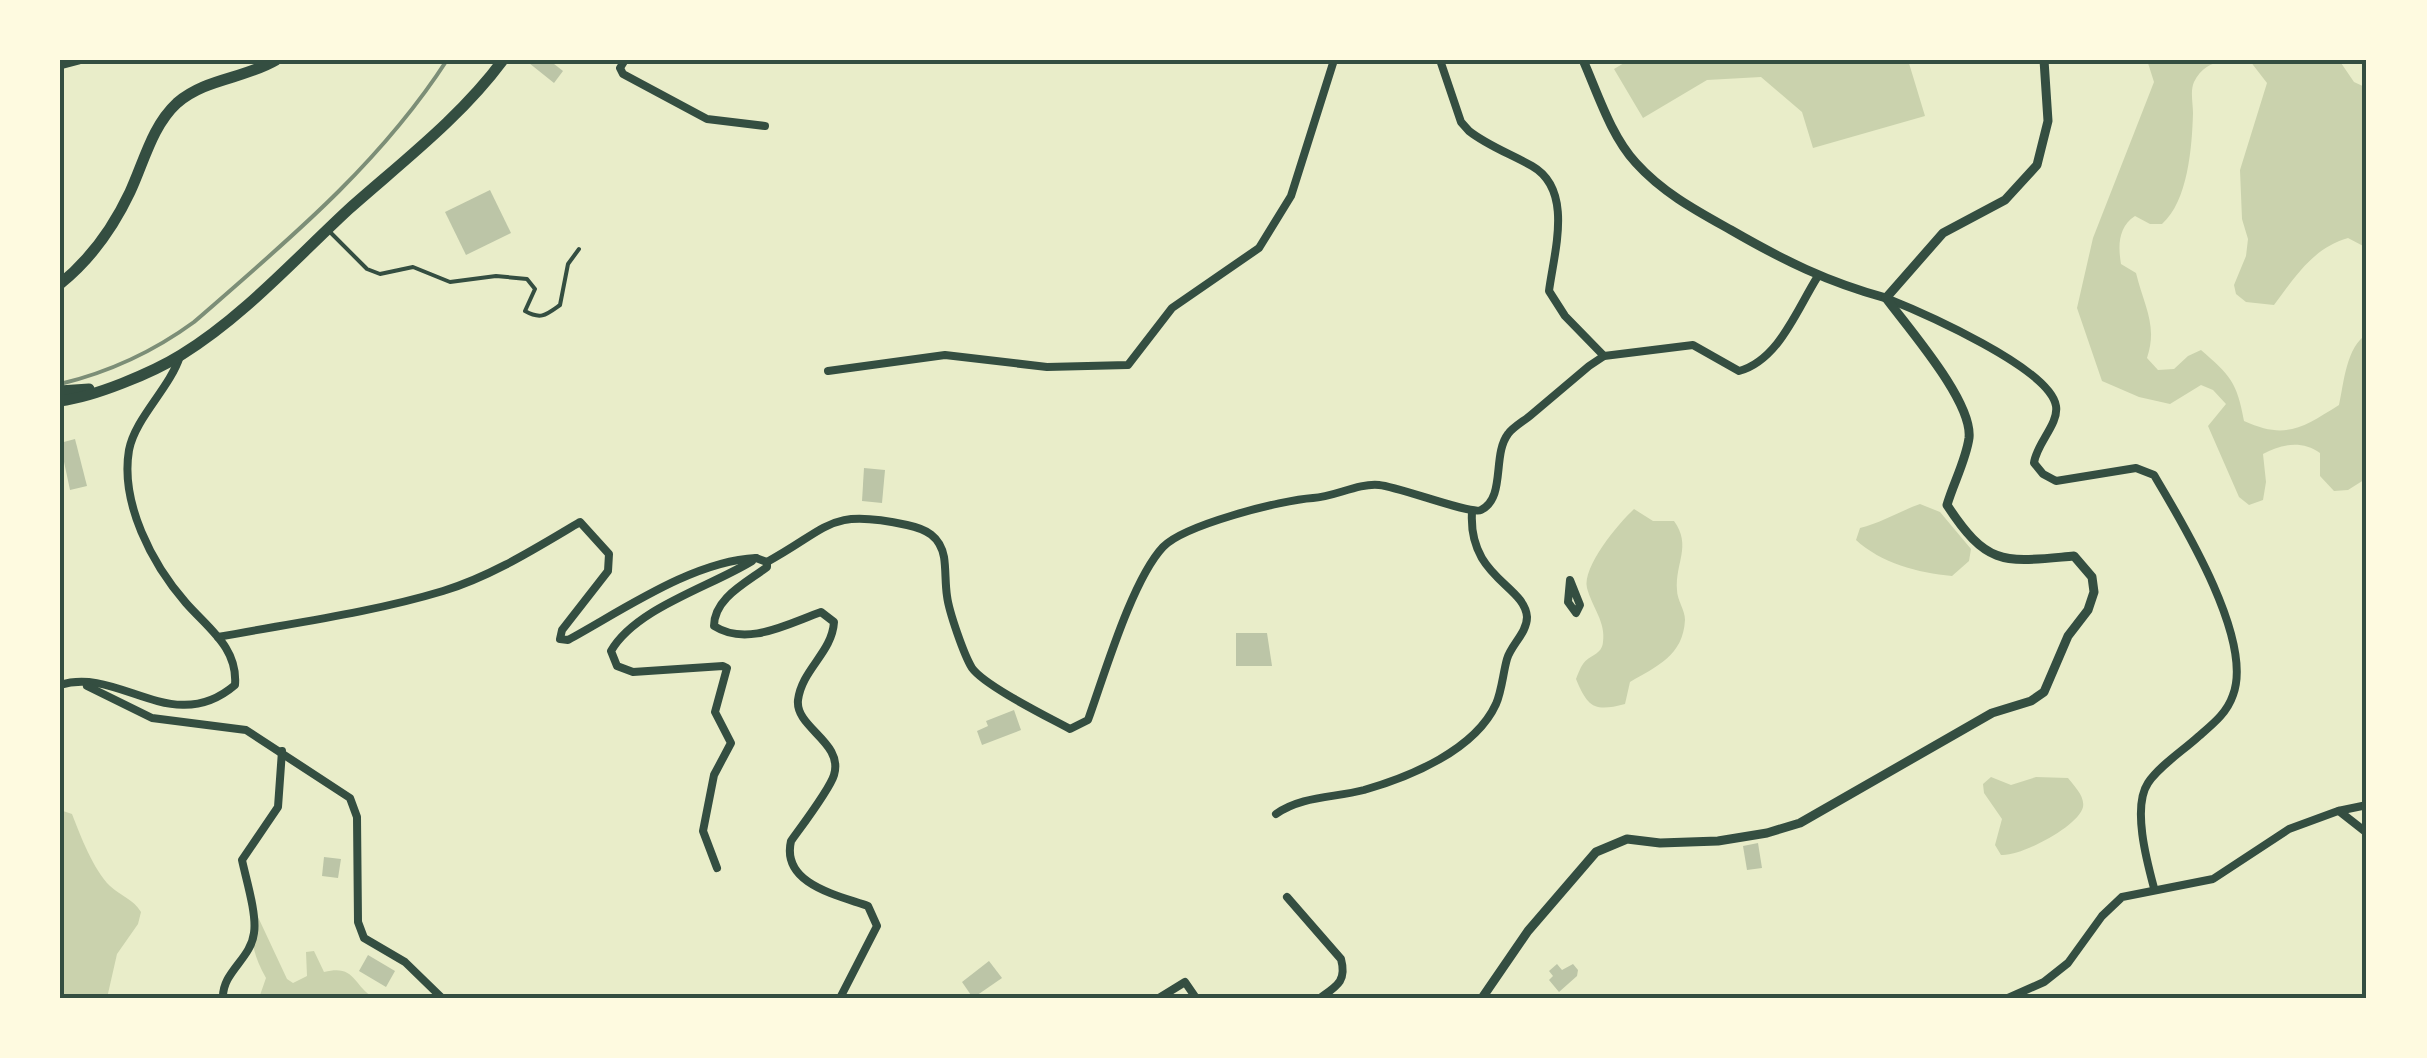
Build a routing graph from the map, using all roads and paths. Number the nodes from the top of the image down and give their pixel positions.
1 (276, 60) edge
2 (504, 60) edge
3 (625, 60) edge
4 (1334, 60) edge
5 (1440, 60) edge
6 (1583, 60) edge
7 (2044, 60) edge
8 (765, 126) dead end
9 (327, 230) junction
10 (578, 249) dead end
11 (1818, 276) junction
12 (60, 284) edge
13 (1886, 298) junction
14 (180, 356) junction
15 (1604, 356) junction
16 (828, 370) dead end
17 (103, 388) junction
18 (60, 391) edge
19 (60, 401) edge
20 (1472, 512) junction
21 (756, 558) junction
22 (766, 562) junction
23 (1568, 602) joint
24 (218, 636) junction
25 (84, 684) junction
26 (60, 685) edge
27 (282, 751) junction
28 (2367, 805) edge
29 (2338, 810) junction
30 (1276, 814) dead end
31 (2367, 833) edge
32 (717, 868) dead end
33 (2154, 888) junction
34 (1287, 898) dead end
35 (223, 998) edge
36 (442, 998) edge
37 (840, 998) edge
38 (1159, 998) edge
39 (1196, 998) edge
40 (1320, 998) edge
41 (1482, 998) edge
42 (2008, 998) edge

1 - 12 main road
2 - 9 main road
3 - 8 street
4 - 16 street
5 - 15 street
6 - 11 street
7 - 13 street
9 - 10 lane
9 - 14 main road
11 - 13 street
11 - 15 street
13 - 33 street
13 - 41 street
14 - 17 main road
14 - 24 street
15 - 20 street
17 - 18 main road
17 - 19 main road
20 - 22 street
20 - 30 street
21 - 22 street
21 - 24 street
21 - 32 street
22 - 37 street
23 - 23 street
24 - 25 street
25 - 26 street
25 - 27 street
27 - 35 street
27 - 36 street
28 - 29 street
29 - 31 street
29 - 33 street
33 - 42 street
34 - 40 street
38 - 39 street

